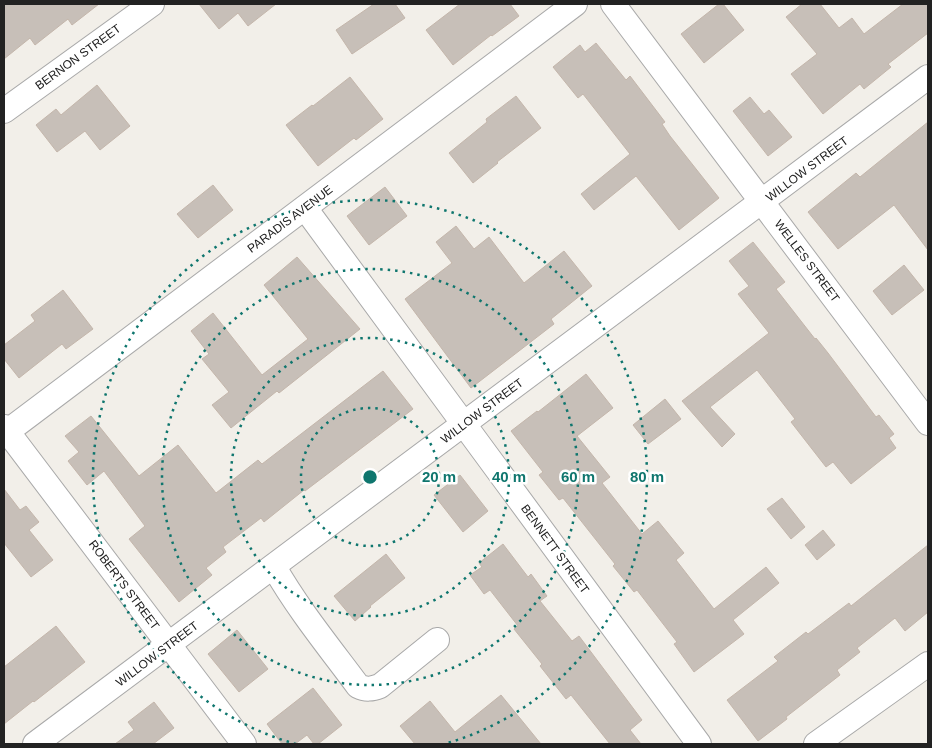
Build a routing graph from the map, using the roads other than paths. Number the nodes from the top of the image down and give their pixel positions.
1 (151, 4) edge
2 (575, 4) edge
3 (613, 4) edge
4 (928, 77) edge
5 (4, 111) edge
6 (763, 202) junction
7 (305, 208) junction
8 (928, 424) edge
9 (464, 425) junction
10 (5, 431) edge
11 (274, 567) junction
12 (437, 640) dead end
13 (170, 644) junction
14 (928, 664) edge
15 (35, 744) edge
16 (244, 744) edge
17 (700, 744) edge
18 (816, 744) edge

1 - 5 street, BERNON STREET
2 - 7 street, PARADIS AVENUE
3 - 6 street, WELLES STREET
4 - 6 street, WILLOW STREET
6 - 8 street, WELLES STREET
6 - 9 street, WILLOW STREET
7 - 9 street, BENNETT STREET
7 - 10 street, PARADIS AVENUE
9 - 11 street, WILLOW STREET
9 - 17 street, BENNETT STREET
10 - 13 street, ROBERTS STREET
11 - 12 street
11 - 13 street, WILLOW STREET
13 - 15 street, WILLOW STREET
13 - 16 street, ROBERTS STREET
14 - 18 street

